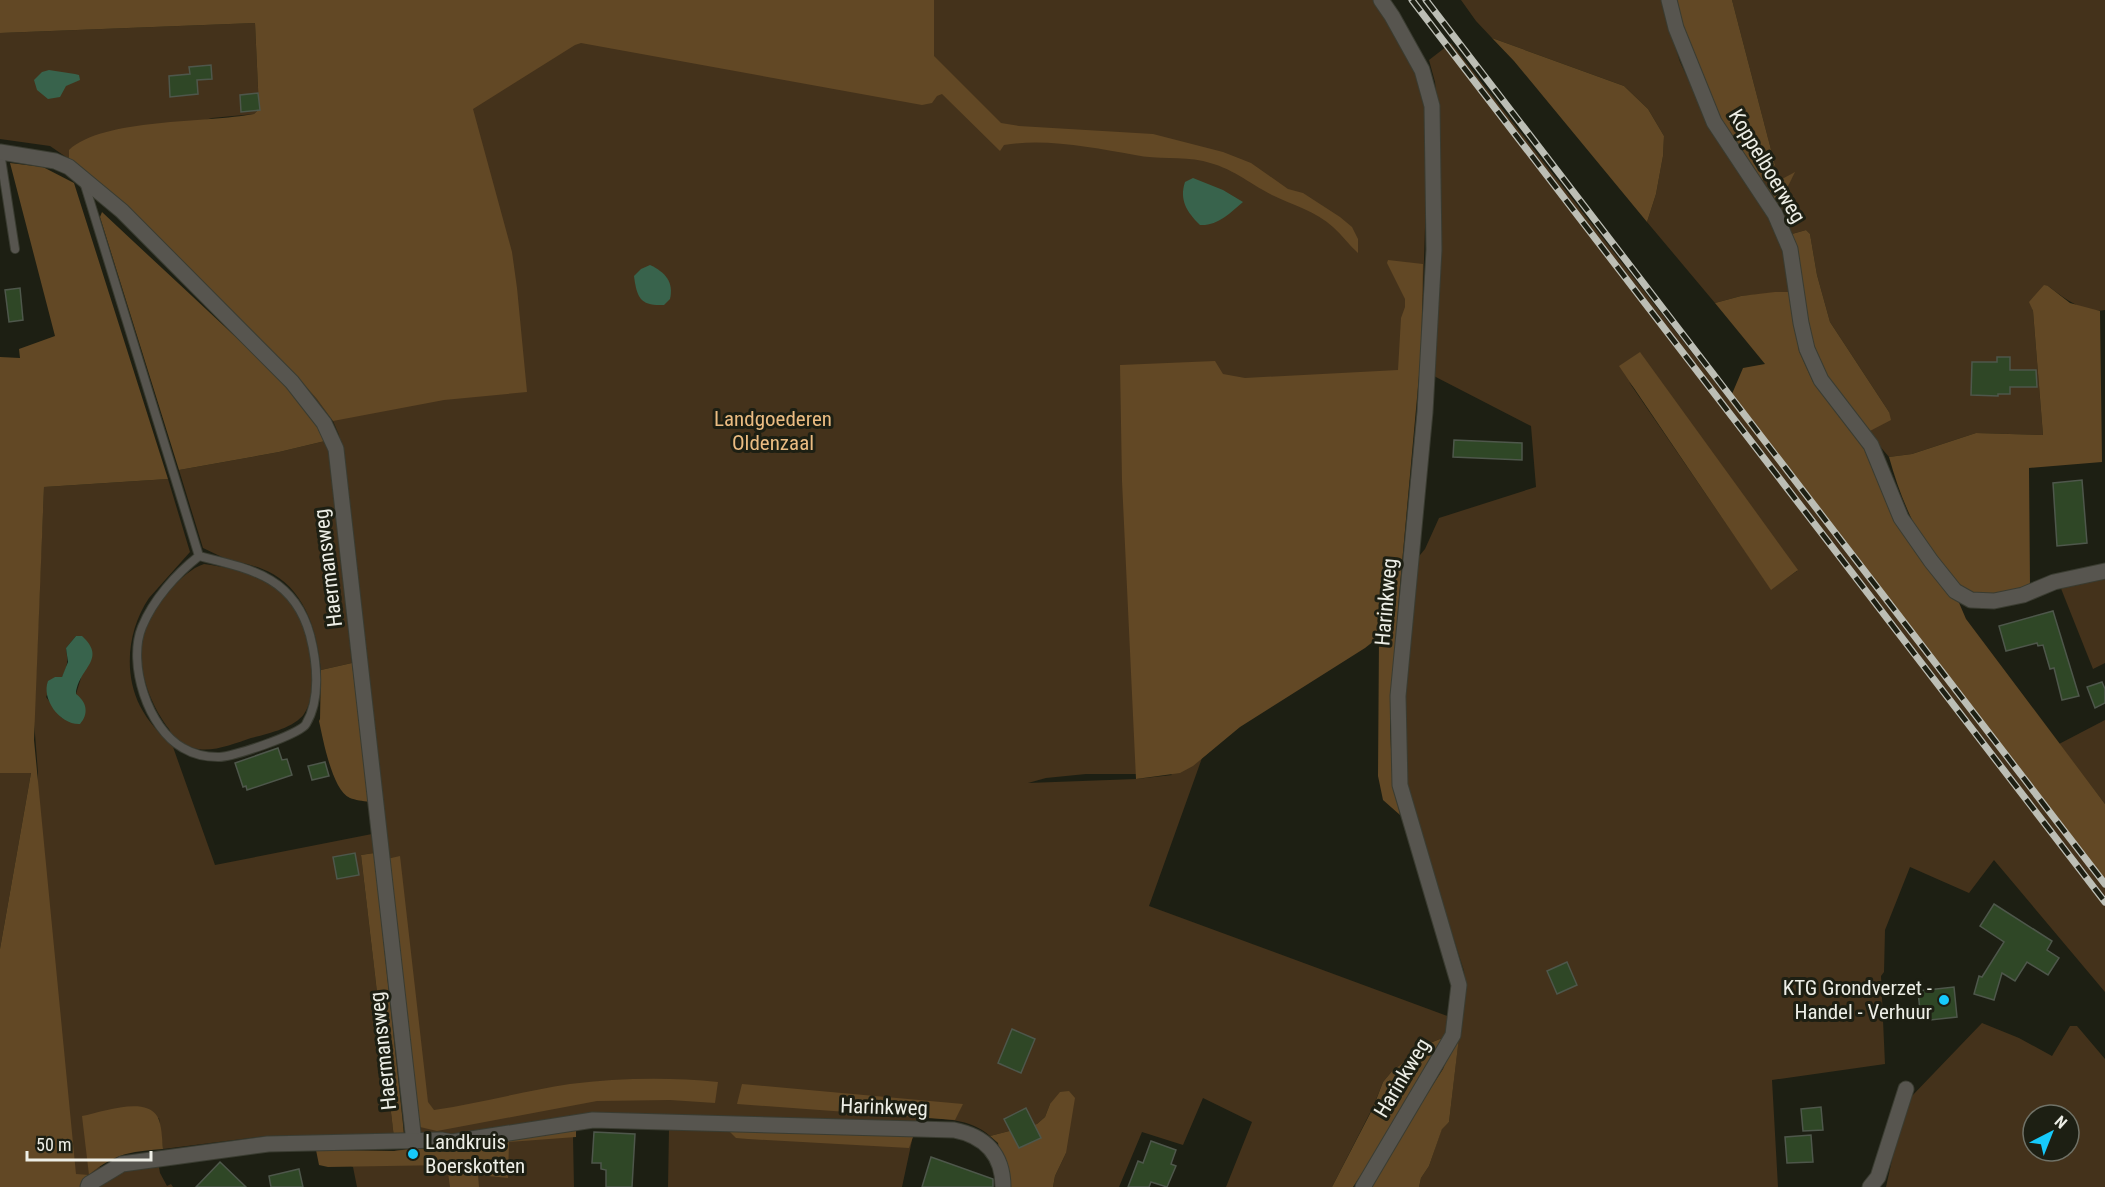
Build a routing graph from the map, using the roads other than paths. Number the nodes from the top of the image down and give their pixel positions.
1 (1381, 0) edge
2 (1669, 0) edge
3 (0, 152) edge
4 (83, 178) junction
5 (15, 249) dead end
6 (199, 556) junction
7 (2105, 571) edge
8 (1906, 1089) dead end
9 (729, 1125) joint
10 (414, 1142) junction
11 (88, 1187) edge
12 (1003, 1187) edge
13 (1362, 1187) edge
14 (1870, 1187) edge

1 - 13 street, Harinkweg
2 - 7 street, Koppelboerweg
3 - 4 street, Haermansweg
3 - 5 lane
4 - 6 lane
4 - 10 street, Haermansweg
6 - 6 lane
8 - 14 street
9 - 10 street, Haermansweg
9 - 12 street, Harinkweg
10 - 11 street, Haermansweg

